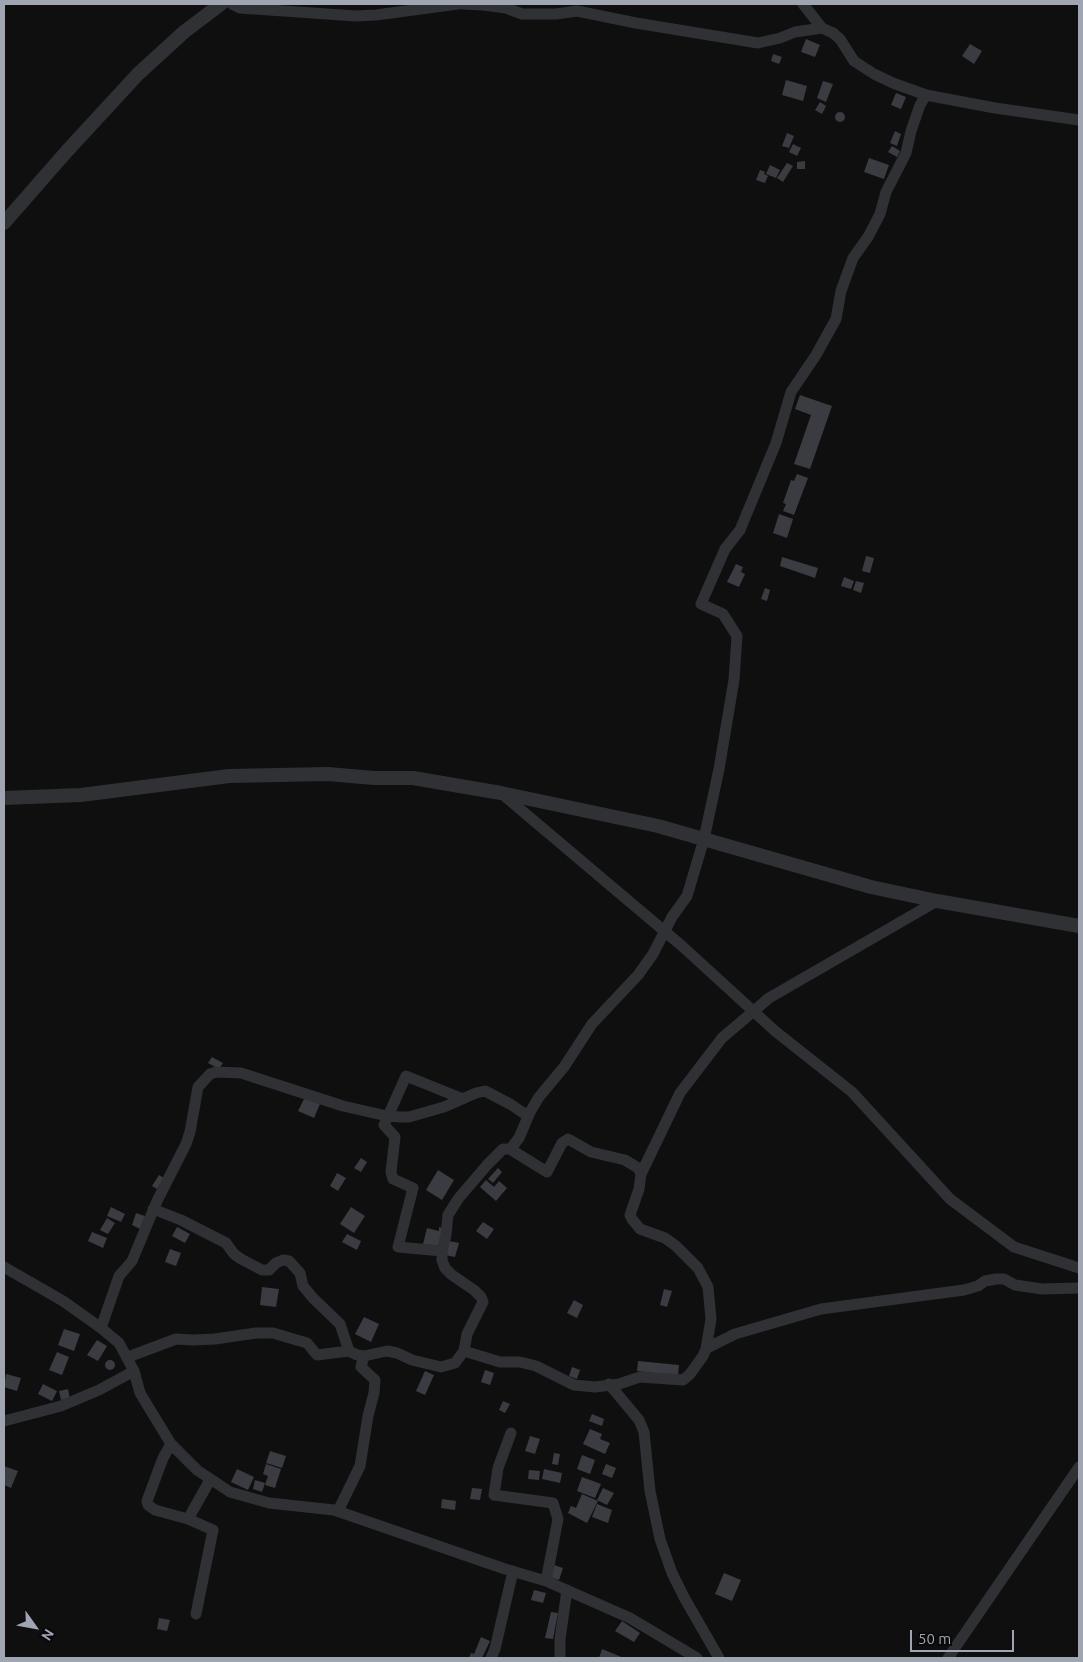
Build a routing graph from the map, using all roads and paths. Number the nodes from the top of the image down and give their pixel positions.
1 (221, 4) edge
2 (232, 4) edge
3 (458, 4) edge
4 (463, 4) edge
5 (803, 4) edge
6 (822, 28) junction
7 (926, 95) junction
8 (1079, 120) edge
9 (4, 223) edge
10 (502, 793) junction
11 (4, 798) edge
12 (704, 839) junction
13 (937, 901) junction
14 (1079, 926) edge
15 (665, 932) junction
16 (753, 1011) junction
17 (463, 1099) junction
18 (388, 1116) junction
19 (528, 1116) junction
20 (510, 1149) junction
21 (641, 1174) junction
22 (153, 1209) junction
23 (442, 1251) junction
24 (4, 1267) edge
25 (1079, 1268) edge
26 (1079, 1288) edge
27 (102, 1328) junction
28 (706, 1349) junction
29 (349, 1351) junction
30 (464, 1351) junction
31 (364, 1356) junction
32 (128, 1357) junction
33 (134, 1371) junction
34 (609, 1384) junction
35 (4, 1421) edge
36 (511, 1433) dead end
37 (171, 1444) junction
38 (1079, 1467) edge
39 (210, 1480) junction
40 (338, 1511) junction
41 (188, 1519) junction
42 (513, 1572) junction
43 (546, 1580) junction
44 (567, 1590) junction
45 (196, 1614) dead end
46 (491, 1658) edge
47 (560, 1658) edge
48 (697, 1658) edge
49 (719, 1658) edge
50 (948, 1658) edge

1 - 9 street
2 - 3 street
4 - 6 street
5 - 6 street
6 - 7 street
7 - 8 street
7 - 12 street
10 - 11 street
10 - 12 street
10 - 15 street
12 - 13 street
12 - 15 street
13 - 14 street
13 - 16 street
15 - 16 street
15 - 19 street
16 - 21 street
16 - 25 street
17 - 18 street
17 - 18 street
17 - 19 street
18 - 22 street
18 - 23 street
19 - 20 street
20 - 21 street
20 - 23 street
21 - 28 street
22 - 27 street
22 - 29 street
23 - 30 street
24 - 27 street
26 - 28 street
27 - 32 street
28 - 34 street
29 - 31 street
29 - 32 street
30 - 31 street
30 - 34 street
31 - 40 street
32 - 33 street
33 - 35 street
33 - 37 street
34 - 49 street
36 - 43 street
37 - 39 street
37 - 41 street
38 - 50 street
39 - 40 street
39 - 41 street
40 - 42 street
41 - 45 street
42 - 43 street
42 - 46 street
43 - 44 street
44 - 47 street
44 - 48 street

